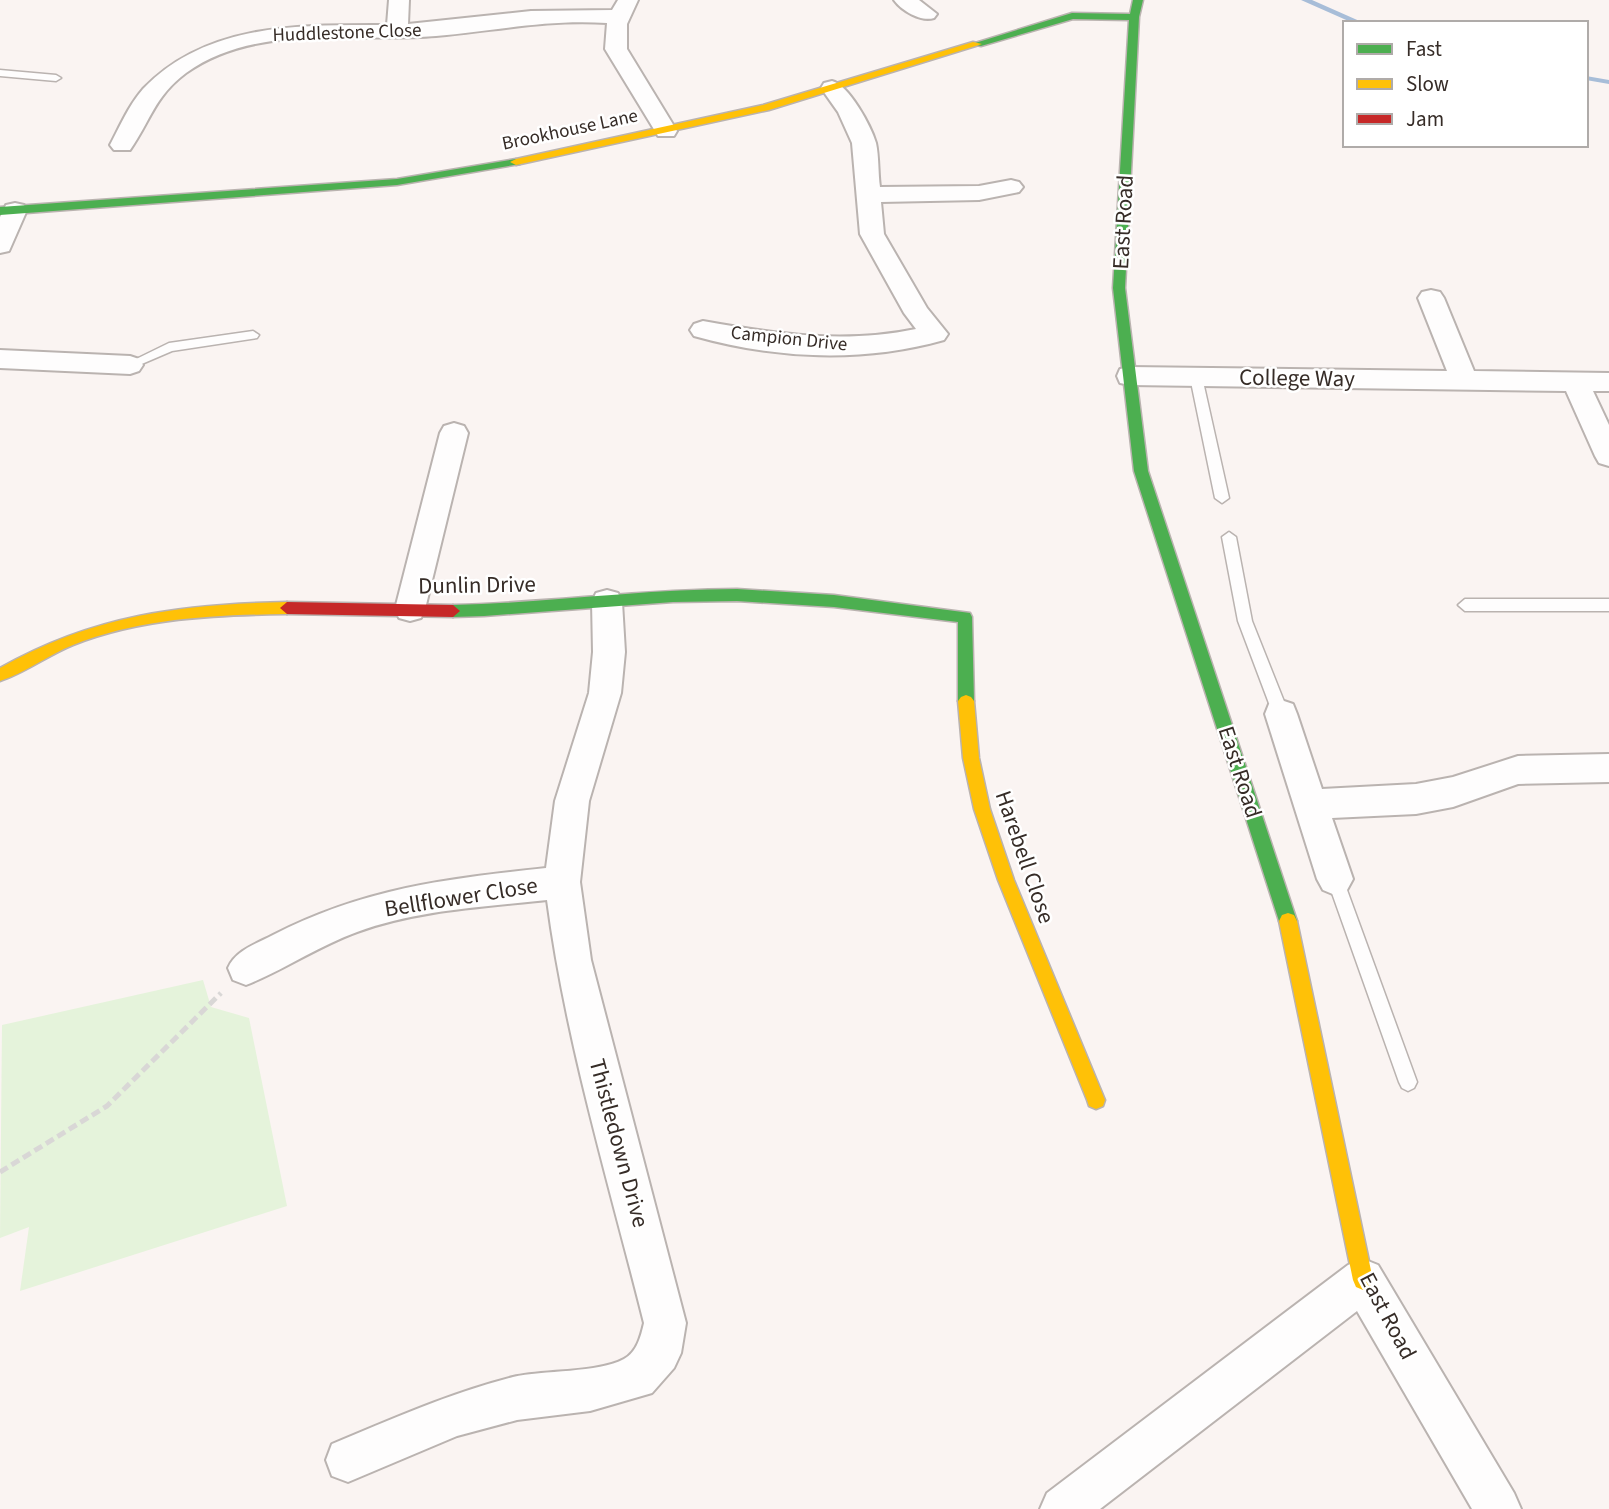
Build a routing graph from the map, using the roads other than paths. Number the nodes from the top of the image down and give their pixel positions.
1 (399, 0) edge
2 (904, 0) edge
3 (1138, 0) edge
4 (623, 9) edge
5 (927, 14) dead end
6 (1134, 17) junction
7 (397, 32) junction
8 (0, 73) edge
9 (56, 78) dead end
10 (832, 88) junction
11 (666, 131) junction
12 (122, 145) dead end
13 (1011, 187) dead end
14 (870, 195) junction
15 (8, 210) edge
16 (0, 245) edge
17 (1431, 298) dead end
18 (704, 330) dead end
19 (253, 335) dead end
20 (0, 359) edge
21 (130, 365) joint
22 (1130, 376) junction
23 (1196, 377) junction
24 (1464, 380) junction
25 (1575, 381) junction
26 (1609, 382) edge
27 (454, 433) dead end
28 (1609, 456) edge
29 (1222, 498) dead end
30 (1229, 537) dead end
31 (607, 602) junction
32 (1465, 605) dead end
33 (1609, 605) edge
34 (410, 609) junction
35 (965, 617) joint
36 (0, 675) edge
37 (1280, 714) joint
38 (1609, 768) edge
39 (1310, 804) junction
40 (1335, 879) joint
41 (562, 882) junction
42 (246, 968) road end
43 (1408, 1082) dead end
44 (1096, 1100) dead end
45 (1363, 1280) junction
46 (348, 1461) dead end
47 (1063, 1509) edge
48 (1499, 1509) edge

1 - 7 street
2 - 5 street
3 - 6 street, East Road
4 - 7 street, Huddlestone Close
4 - 11 street
6 - 10 street, Brookhouse Lane
6 - 22 street, East Road
7 - 12 street, Huddlestone Close
8 - 9 lane
10 - 11 street, Brookhouse Lane
10 - 14 street, Campion Drive
11 - 15 street, Brookhouse Lane
13 - 14 street
14 - 18 street, Campion Drive
15 - 16 street
17 - 24 street
19 - 21 lane
20 - 21 street
22 - 23 street, College Way
22 - 45 street, East Road
23 - 24 street, College Way
23 - 29 lane
24 - 25 street, College Way
25 - 26 street, College Way
25 - 28 street
27 - 34 street
30 - 37 lane
31 - 34 street, Dunlin Drive
31 - 35 street, Dunlin Drive
31 - 41 street, Thistledown Drive
32 - 33 lane
34 - 36 street, Dunlin Drive
35 - 44 street, Harebell Close
37 - 39 street
38 - 39 street
39 - 40 street
40 - 43 lane
41 - 42 street, Bellflower Close
41 - 46 street, Thistledown Drive
45 - 47 street
45 - 48 street, East Road

